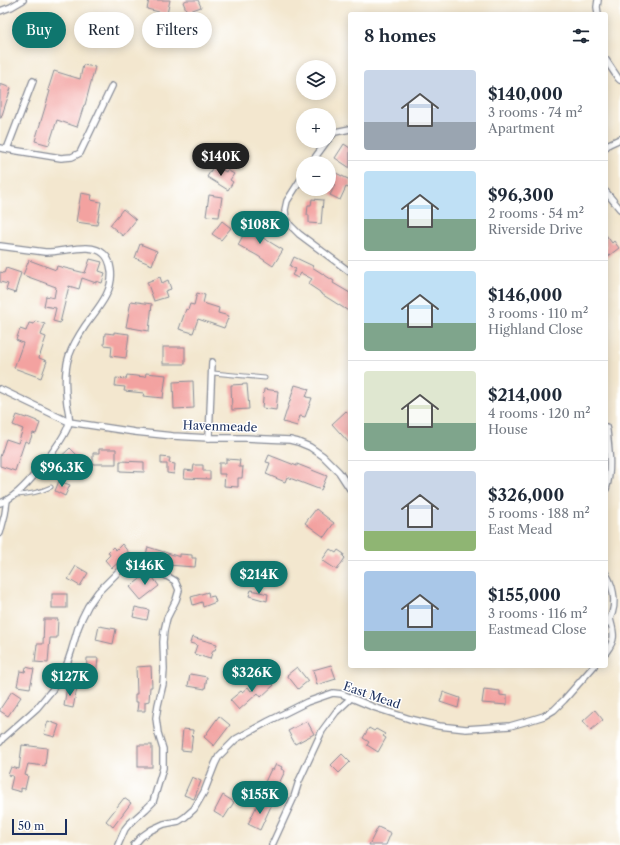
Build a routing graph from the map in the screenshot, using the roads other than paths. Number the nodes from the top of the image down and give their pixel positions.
1 (23, 0) edge
2 (598, 0) edge
3 (0, 11) edge
4 (598, 12) edge
5 (608, 63) edge
6 (620, 80) edge
7 (33, 81) dead end
8 (112, 86) dead end
9 (348, 129) edge
10 (336, 132) edge
11 (620, 139) edge
12 (608, 145) edge
13 (0, 148) edge
14 (6, 150) junction
15 (296, 187) edge
16 (608, 194) edge
17 (620, 209) edge
18 (0, 246) edge
19 (348, 271) edge
20 (212, 362) dead end
21 (212, 373) junction
22 (265, 378) dead end
23 (0, 389) edge
24 (69, 422) junction
25 (209, 438) junction
26 (608, 444) edge
27 (608, 483) edge
28 (348, 486) edge
29 (51, 487) dead end
30 (14, 495) junction
31 (7, 500) junction
32 (0, 503) edge
33 (0, 533) edge
34 (608, 577) edge
35 (610, 619) junction
36 (608, 622) edge
37 (608, 650) edge
38 (592, 668) edge
39 (351, 698) junction
40 (0, 742) edge
41 (118, 845) edge
42 (134, 845) edge
43 (272, 845) edge

1 - 3 street
2 - 4 street
5 - 6 street
7 - 14 street
8 - 14 street
9 - 10 street
11 - 12 street
13 - 14 street
15 - 19 street
16 - 17 street
18 - 24 street
20 - 21 street
21 - 22 lane
21 - 25 street
23 - 24 street, Havenmeade
24 - 25 street, Havenmeade
24 - 30 street
25 - 28 street, Havenmeade
26 - 27 street
29 - 30 lane
30 - 31 street
31 - 32 street
31 - 33 street
34 - 35 street
35 - 36 street
35 - 37 street
38 - 39 street, East Mead
39 - 42 street, East Mead
39 - 43 street
40 - 41 street

